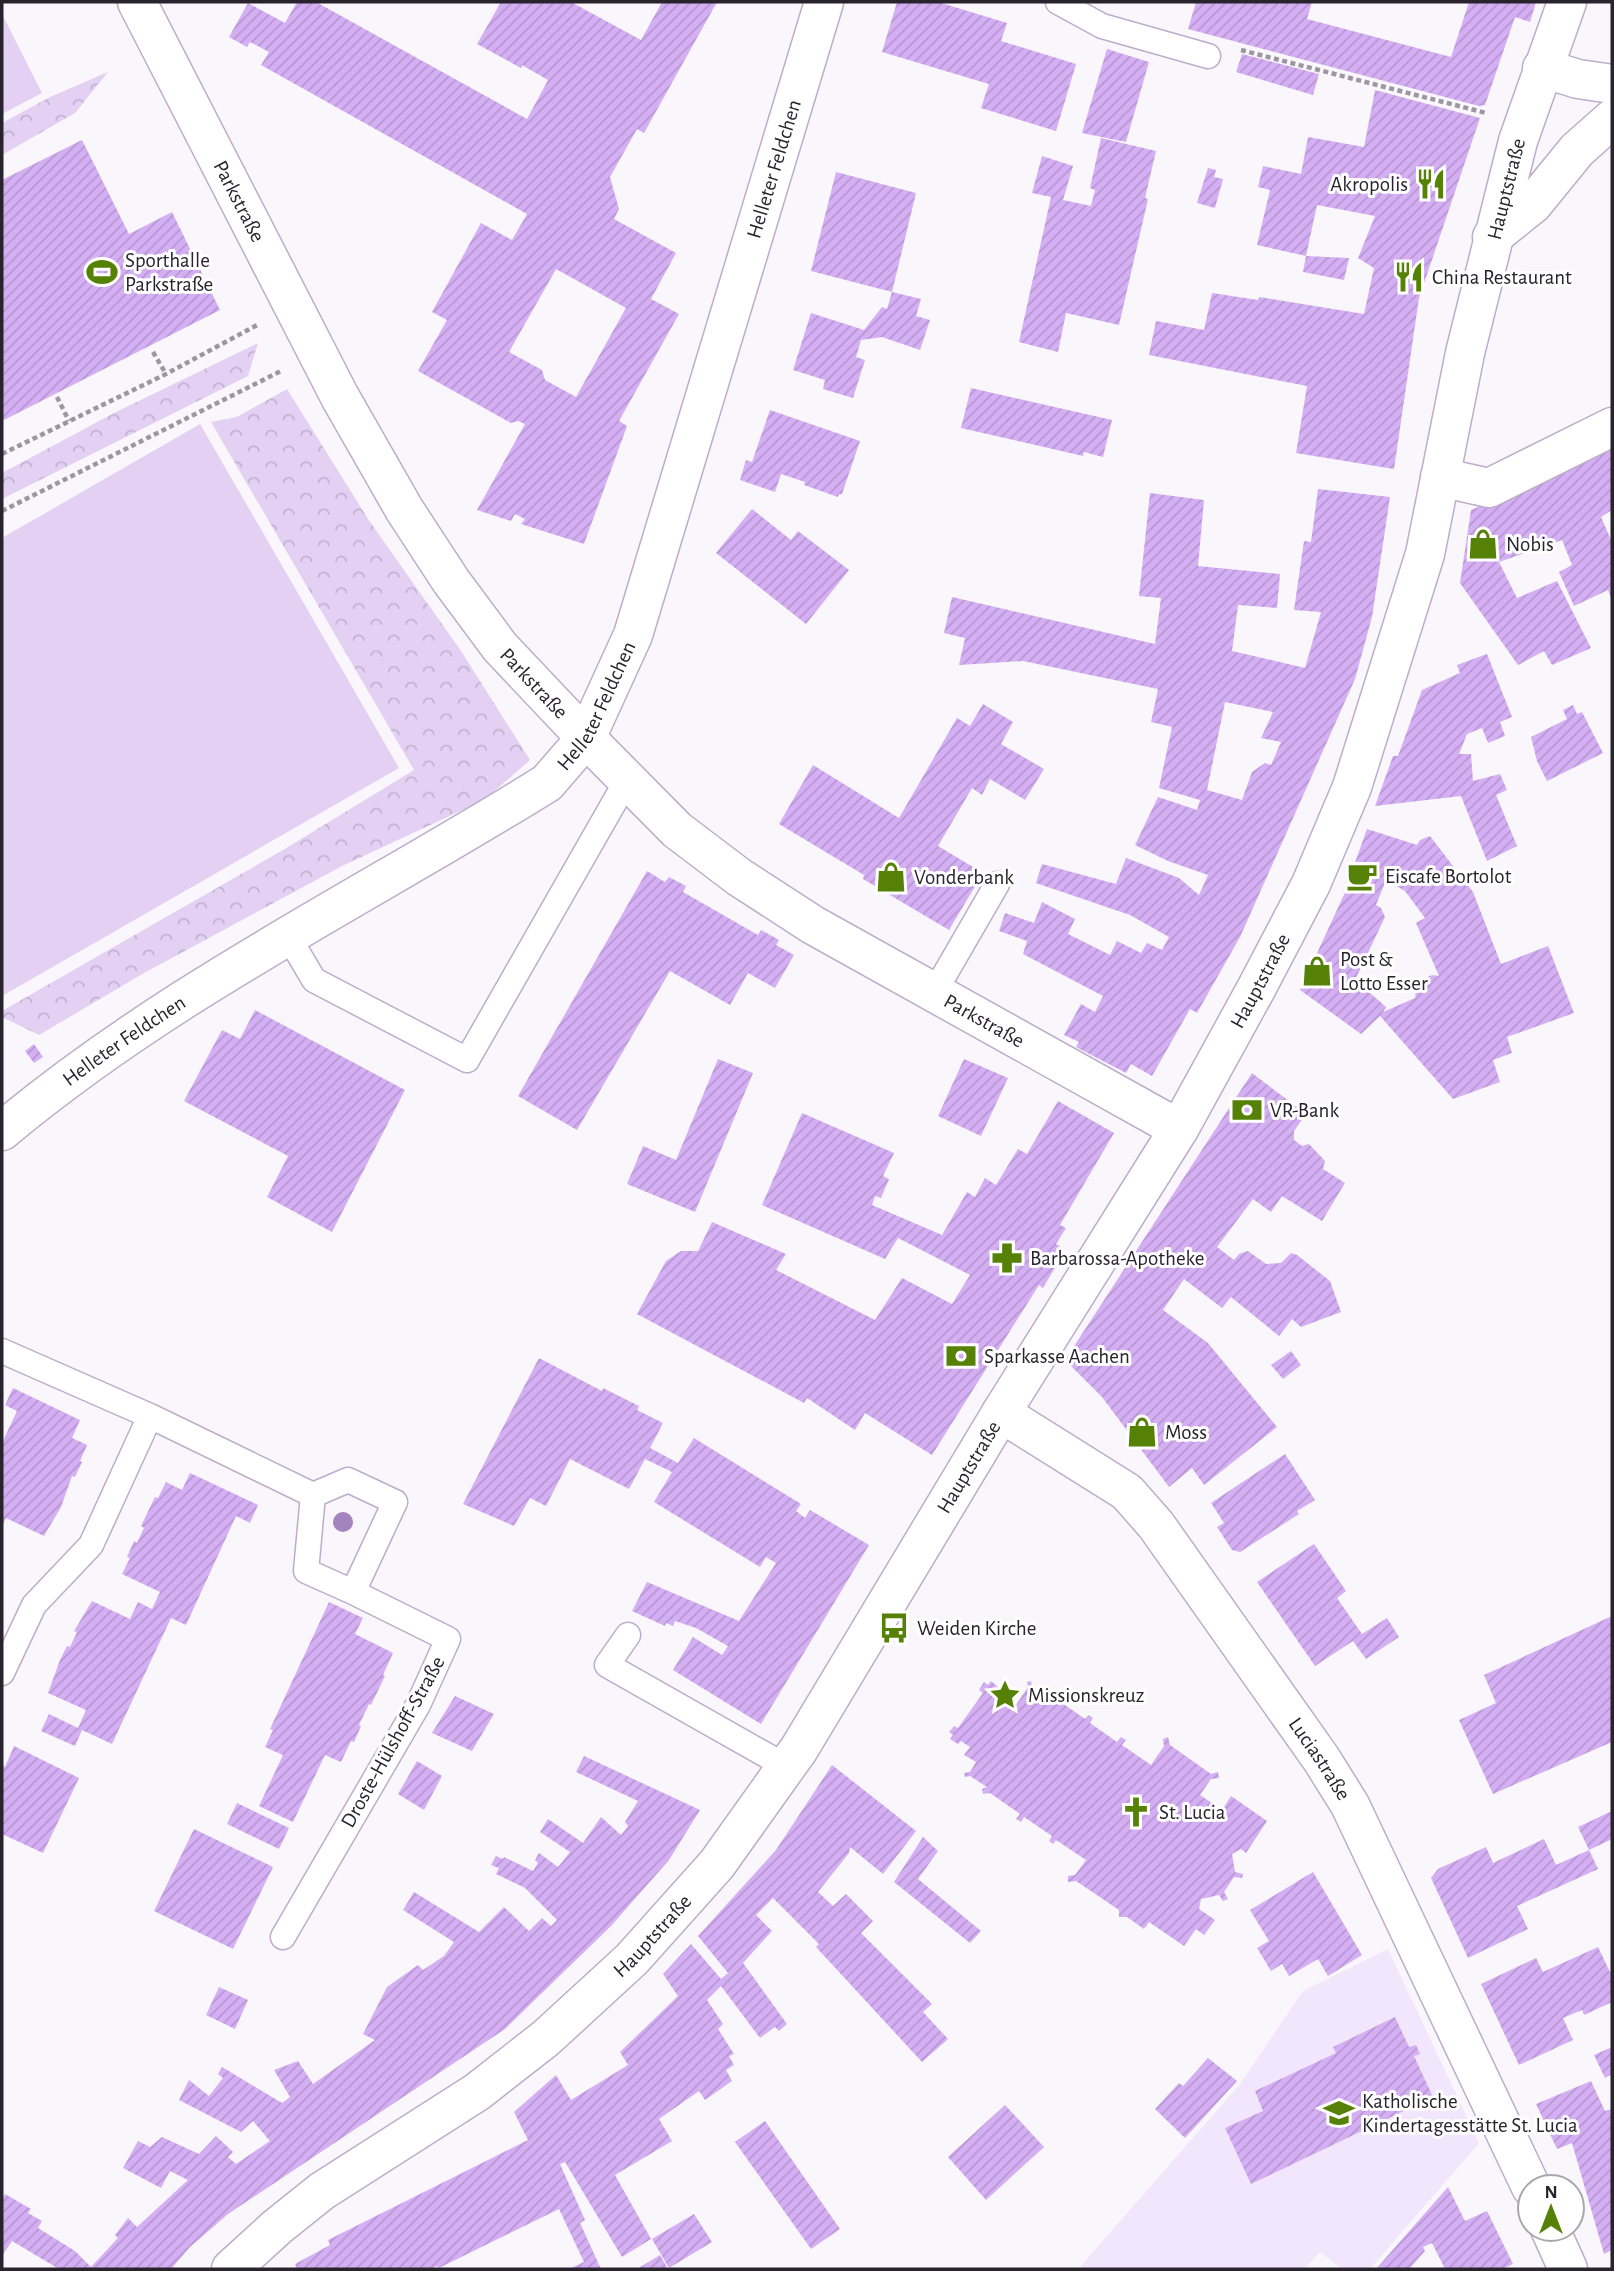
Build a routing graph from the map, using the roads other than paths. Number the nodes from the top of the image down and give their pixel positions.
1 (824, 2) edge
2 (1058, 2) edge
3 (1567, 2) edge
4 (144, 4) edge
5 (1208, 56) road end
6 (1542, 68) junction
7 (1612, 84) edge
8 (1612, 119) edge
9 (1492, 237) junction
10 (1612, 427) edge
11 (1440, 477) junction
12 (586, 738) junction
13 (627, 780) junction
14 (997, 884) dead end
15 (288, 936) junction
16 (934, 993) junction
17 (1179, 1129) junction
18 (2, 1131) edge
19 (2, 1351) edge
20 (1002, 1413) junction
21 (150, 1416) junction
22 (313, 1495) junction
23 (353, 1592) junction
24 (628, 1635) dead end
25 (2, 1673) edge
26 (787, 1767) junction
27 (283, 1937) dead end
28 (1524, 2173) edge
29 (1556, 2243) edge
30 (231, 2269) edge
31 (1568, 2269) edge

1 - 12 street, Helleter Feldchen
2 - 5 lane
3 - 6 street, Hauptstraße
4 - 12 street, Parkstraße
6 - 7 street
6 - 9 street, Hauptstraße
8 - 9 street
9 - 11 street, Hauptstraße
10 - 11 street
11 - 17 street, Hauptstraße
12 - 13 street, Parkstraße
12 - 15 street, Helleter Feldchen
13 - 15 lane
13 - 16 street, Parkstraße
14 - 16 lane
15 - 18 street, Helleter Feldchen
16 - 17 street, Parkstraße
17 - 20 street, Hauptstraße
19 - 21 lane
20 - 26 street, Hauptstraße
20 - 28 street, Luciastraße
21 - 22 lane
21 - 25 lane
22 - 23 lane, Droste-Hülshoff-Straße
22 - 23 lane
23 - 27 lane, Droste-Hülshoff-Straße
24 - 26 lane
26 - 30 street, Hauptstraße
29 - 31 street

